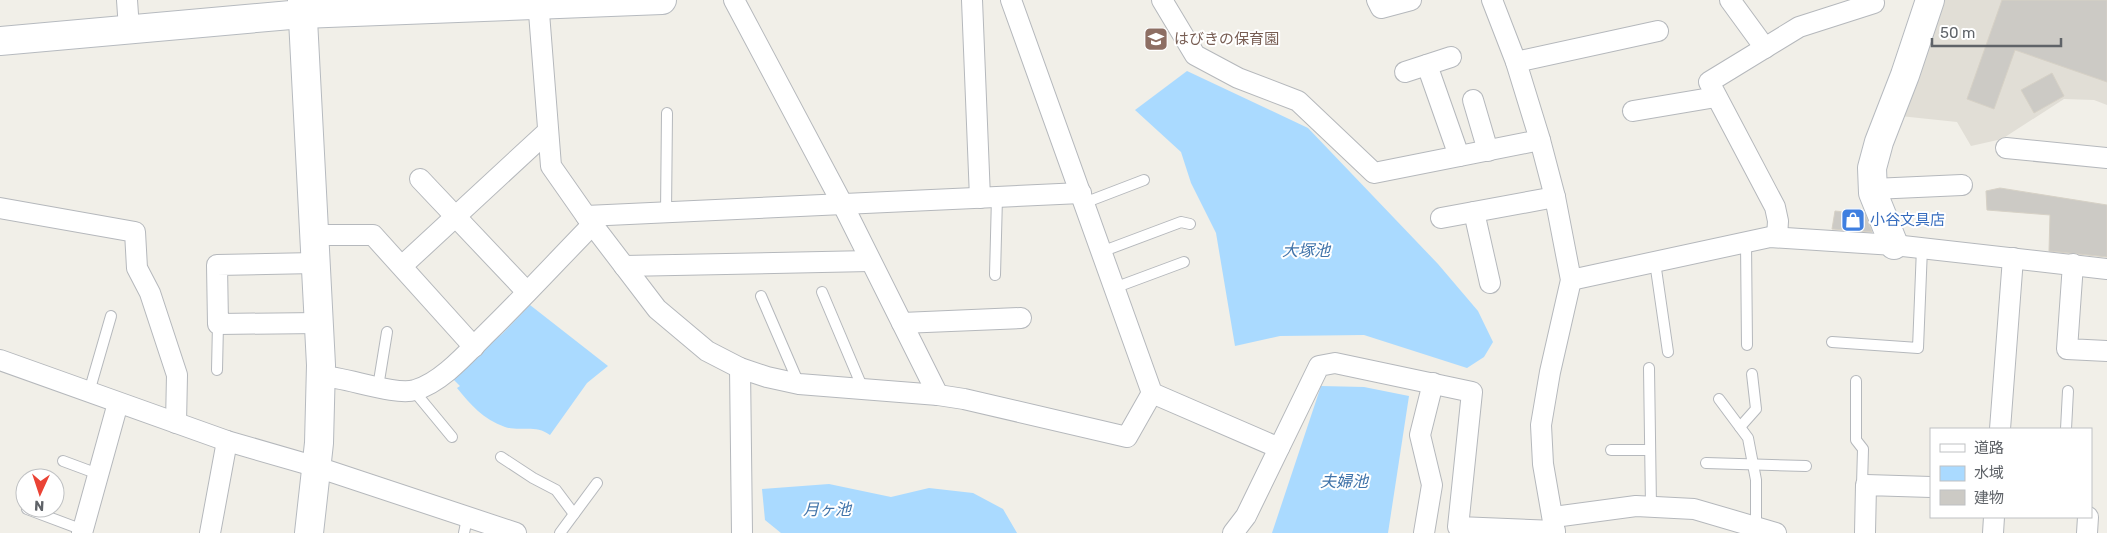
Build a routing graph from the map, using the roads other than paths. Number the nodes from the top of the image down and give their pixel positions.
1 (127, 0) edge
2 (662, 0) edge
3 (734, 0) edge
4 (972, 0) edge
5 (1011, 0) edge
6 (1162, 0) edge
7 (1377, 0) edge
8 (1411, 0) edge
9 (1492, 0) edge
10 (1730, 0) edge
11 (1930, 0) edge
12 (538, 2) edge
13 (1861, 4) edge
14 (302, 7) edge
15 (129, 29) junction
16 (1658, 31) dead end
17 (0, 41) edge
18 (1765, 48) junction
19 (1451, 57) dead end
20 (1516, 62) junction
21 (1427, 65) junction
22 (1405, 72) dead end
23 (1716, 97) junction
24 (1472, 100) dead end
25 (1633, 111) dead end
26 (667, 112) dead end
27 (548, 131) junction
28 (1540, 140) junction
29 (2006, 148) dead end
30 (1488, 151) junction
31 (1459, 156) junction
32 (2107, 158) edge
33 (420, 180) dead end
34 (1144, 180) dead end
35 (1962, 185) dead end
36 (1873, 189) junction
37 (1555, 197) junction
38 (989, 198) junction
39 (1082, 198) junction
40 (843, 205) junction
41 (0, 208) edge
42 (1474, 212) junction
43 (666, 213) junction
44 (456, 216) junction
45 (1441, 218) dead end
46 (589, 220) junction
47 (1190, 224) dead end
48 (314, 235) junction
49 (1777, 237) junction
50 (1746, 242) junction
51 (1894, 245) junction
52 (1922, 248) junction
53 (1101, 252) junction
54 (2013, 258) junction
55 (870, 261) junction
56 (1184, 262) dead end
57 (1655, 262) junction
58 (315, 263) junction
59 (2073, 264) junction
60 (402, 266) junction
61 (624, 266) junction
62 (2107, 269) edge
63 (995, 275) dead end
64 (1571, 280) junction
65 (1490, 283) dead end
66 (1114, 288) junction
67 (527, 292) junction
68 (822, 292) dead end
69 (761, 296) dead end
70 (111, 316) dead end
71 (1021, 318) dead end
72 (319, 323) junction
73 (902, 323) junction
74 (218, 324) junction
75 (387, 332) dead end
76 (1832, 342) dead end
77 (1747, 345) dead end
78 (474, 346) junction
79 (2107, 351) edge
80 (1668, 352) dead end
81 (0, 360) edge
82 (740, 368) junction
83 (1649, 368) dead end
84 (217, 370) dead end
85 (1752, 374) dead end
86 (321, 376) junction
87 (1856, 381) dead end
88 (1433, 383) junction
89 (799, 384) junction
90 (378, 387) junction
91 (863, 390) junction
92 (414, 391) junction
93 (2068, 391) dead end
94 (89, 392) junction
95 (1152, 393) junction
96 (938, 395) junction
97 (1718, 399) dead end
98 (118, 403) junction
99 (176, 423) junction
100 (1740, 427) junction
101 (2000, 428) edge
102 (2066, 428) edge
103 (452, 437) dead end
104 (228, 441) junction
105 (1279, 448) junction
106 (1611, 450) dead end
107 (1650, 450) junction
108 (501, 457) dead end
109 (63, 461) dead end
110 (1706, 463) dead end
111 (1754, 464) junction
112 (1806, 466) dead end
113 (317, 467) junction
114 (98, 474) junction
115 (597, 483) dead end
116 (1866, 485) junction
117 (1930, 487) edge
118 (1651, 507) junction
119 (574, 514) junction
120 (50, 518) edge
121 (1994, 518) edge
122 (2088, 518) edge
123 (465, 525) edge
124 (1555, 527) edge
125 (1756, 527) junction
126 (82, 531) edge
127 (210, 533) edge
128 (309, 533) edge
129 (516, 533) edge
130 (560, 533) edge
131 (742, 533) edge
132 (1233, 533) edge
133 (1424, 533) edge
134 (1776, 533) edge
135 (1865, 533) edge
136 (1993, 533) edge
137 (2087, 533) edge

1 - 15 street
2 - 12 street
3 - 40 street
4 - 38 street
5 - 39 street
6 - 31 street
7 - 8 street
9 - 20 street
10 - 18 street
11 - 36 street
12 - 14 street
12 - 27 street
13 - 18 street
14 - 15 street
14 - 48 street
15 - 17 street
16 - 20 street
18 - 23 street
19 - 21 street
20 - 28 street
21 - 22 street
21 - 31 street
23 - 25 street
23 - 49 street
24 - 30 street
26 - 43 lane
27 - 44 street
27 - 46 street
28 - 30 street
28 - 37 street
29 - 32 street
30 - 31 street
33 - 44 street
34 - 39 lane
35 - 36 street
36 - 51 street
37 - 42 street
37 - 64 street
38 - 39 street
38 - 40 street
38 - 63 lane
39 - 53 street
40 - 43 street
40 - 55 street
41 - 99 street
42 - 45 street
42 - 65 street
43 - 46 street
44 - 60 street
44 - 67 street
46 - 61 street
46 - 67 street
47 - 53 lane
48 - 58 street
48 - 60 street
49 - 50 street
49 - 51 street
50 - 57 street
50 - 77 lane
51 - 52 street
52 - 54 street
52 - 76 lane
53 - 66 street
54 - 59 street
54 - 101 street
55 - 61 street
55 - 73 street
56 - 66 lane
57 - 64 street
57 - 80 lane
58 - 72 street
58 - 74 street
59 - 62 street
59 - 79 street
60 - 78 street
61 - 82 street
64 - 124 street
66 - 95 street
67 - 78 street
68 - 91 lane
69 - 89 lane
70 - 94 lane
71 - 73 street
72 - 74 street
72 - 86 street
73 - 96 street
74 - 84 lane
75 - 90 lane
78 - 92 street
81 - 94 street
82 - 89 street
82 - 131 street
83 - 107 lane
85 - 100 lane
86 - 90 street
86 - 113 street
87 - 116 lane
88 - 105 street
88 - 124 street
88 - 133 street
89 - 91 street
90 - 92 street
91 - 96 street
92 - 103 lane
93 - 102 lane
94 - 98 street
95 - 96 street
95 - 105 street
97 - 100 lane
98 - 99 street
98 - 114 street
99 - 104 street
100 - 111 lane
104 - 113 street
104 - 127 street
105 - 132 street
106 - 107 lane
107 - 118 lane
108 - 119 lane
109 - 114 lane
110 - 111 lane
111 - 112 lane
111 - 125 lane
113 - 123 street
113 - 128 street
114 - 126 street
115 - 119 lane
116 - 117 street
116 - 135 street
118 - 124 street
118 - 125 street
119 - 130 lane
120 - 126 lane
121 - 136 street
122 - 137 street
123 - 129 street
125 - 134 street

